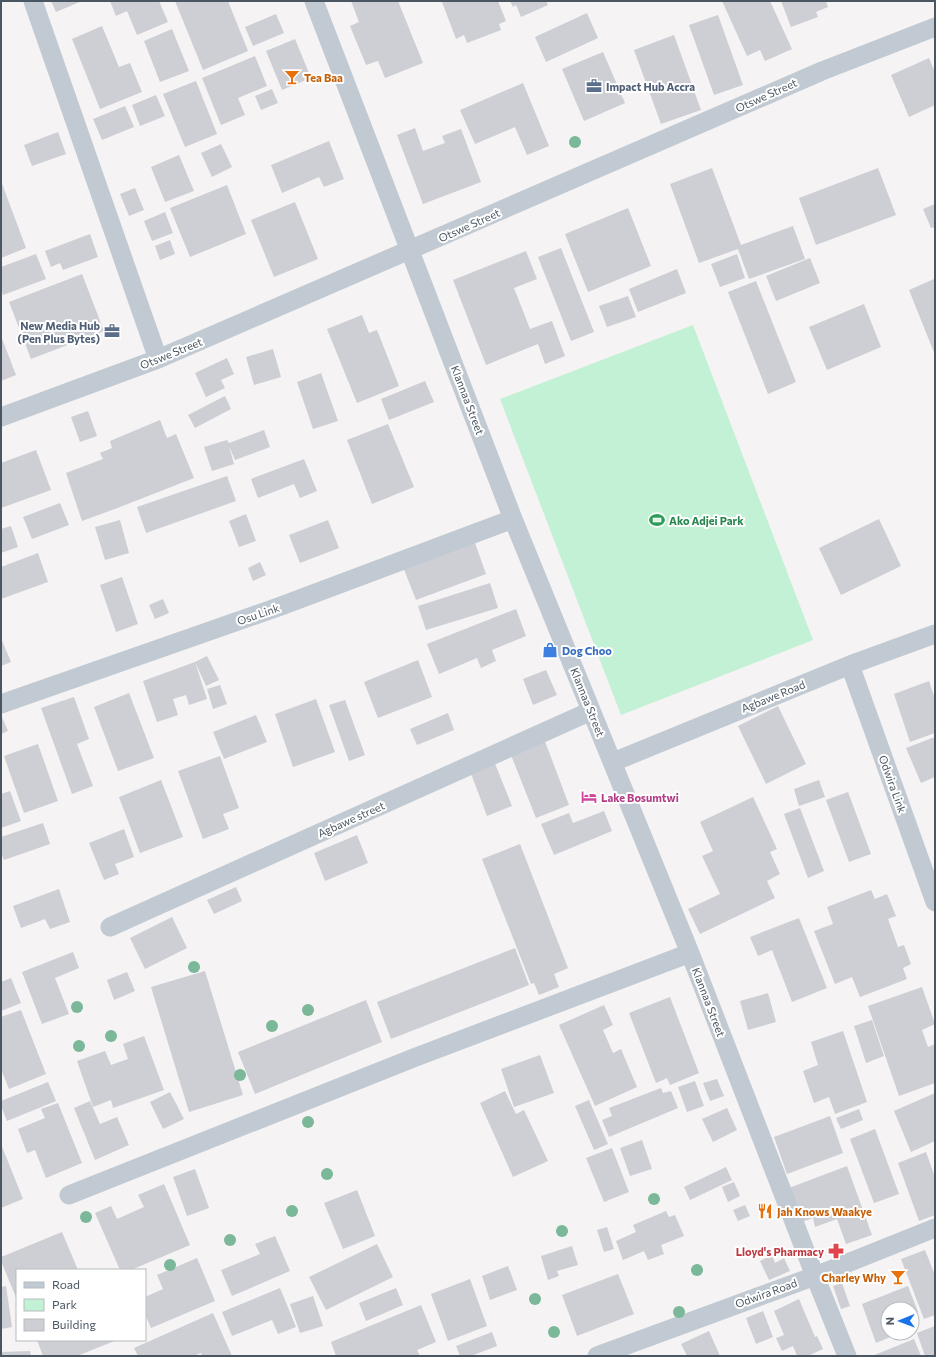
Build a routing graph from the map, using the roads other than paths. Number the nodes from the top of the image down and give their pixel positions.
1 (33, 1) edge
2 (314, 1) edge
3 (935, 27) edge
4 (411, 250) junction
5 (158, 359) junction
6 (1, 417) edge
7 (513, 519) junction
8 (935, 634) edge
9 (850, 665) junction
10 (1, 704) edge
11 (592, 711) junction
12 (613, 762) junction
13 (935, 902) edge
14 (110, 927) dead end
15 (690, 953) junction
16 (69, 1195) dead end
17 (935, 1228) edge
18 (815, 1276) junction
19 (597, 1356) edge
20 (848, 1356) edge

1 - 5 street
2 - 4 street, Klannaa Street
3 - 4 street, Otswe Street
4 - 5 street, Otswe Street
4 - 7 street, Klannaa Street
5 - 6 street, Otswe Street
7 - 10 street, Osu Link
7 - 11 street, Klannaa Street
8 - 9 street, Agbawe Road
9 - 12 street, Agbawe Road
9 - 13 street, Odwira Link
11 - 12 street, Klannaa Street
11 - 14 street, Agbawe street
12 - 15 street, Klannaa Street
15 - 16 street
15 - 18 street, Klannaa Street
17 - 18 street, Odwira Road
18 - 19 street, Odwira Road
18 - 20 street, Klannaa Street

